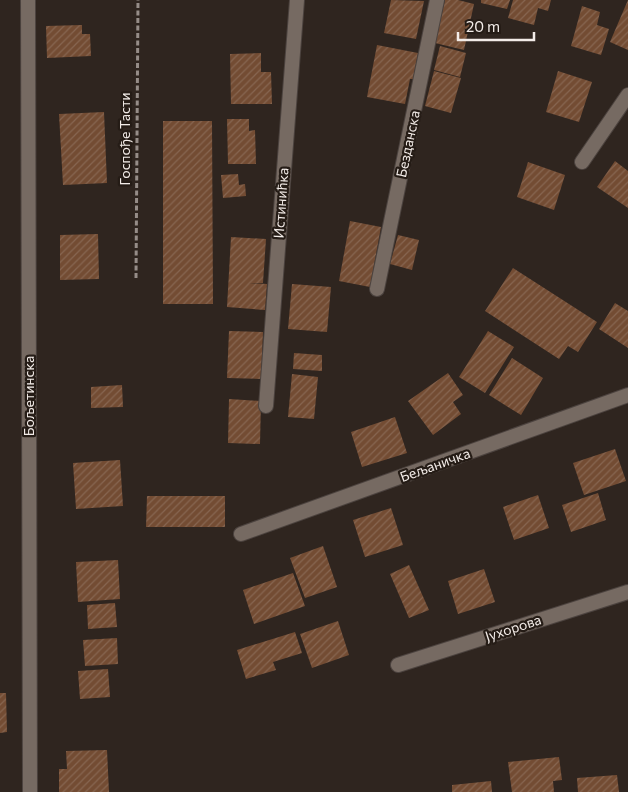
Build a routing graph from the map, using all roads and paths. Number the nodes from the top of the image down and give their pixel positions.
1 (28, 0) edge
2 (138, 0) edge
3 (297, 0) edge
4 (437, 0) edge
5 (628, 94) edge
6 (582, 162) dead end
7 (136, 278) dead end
8 (377, 288) dead end
9 (628, 395) edge
10 (266, 406) dead end
11 (241, 534) dead end
12 (628, 592) edge
13 (398, 665) dead end
14 (30, 792) edge

1 - 14 street, Бољетинска
2 - 7 path, Госпође Тасти
3 - 10 street, Истинићка
4 - 8 street, Безданска
5 - 6 street
9 - 11 street, Бељаничка
12 - 13 street, Јухорова

